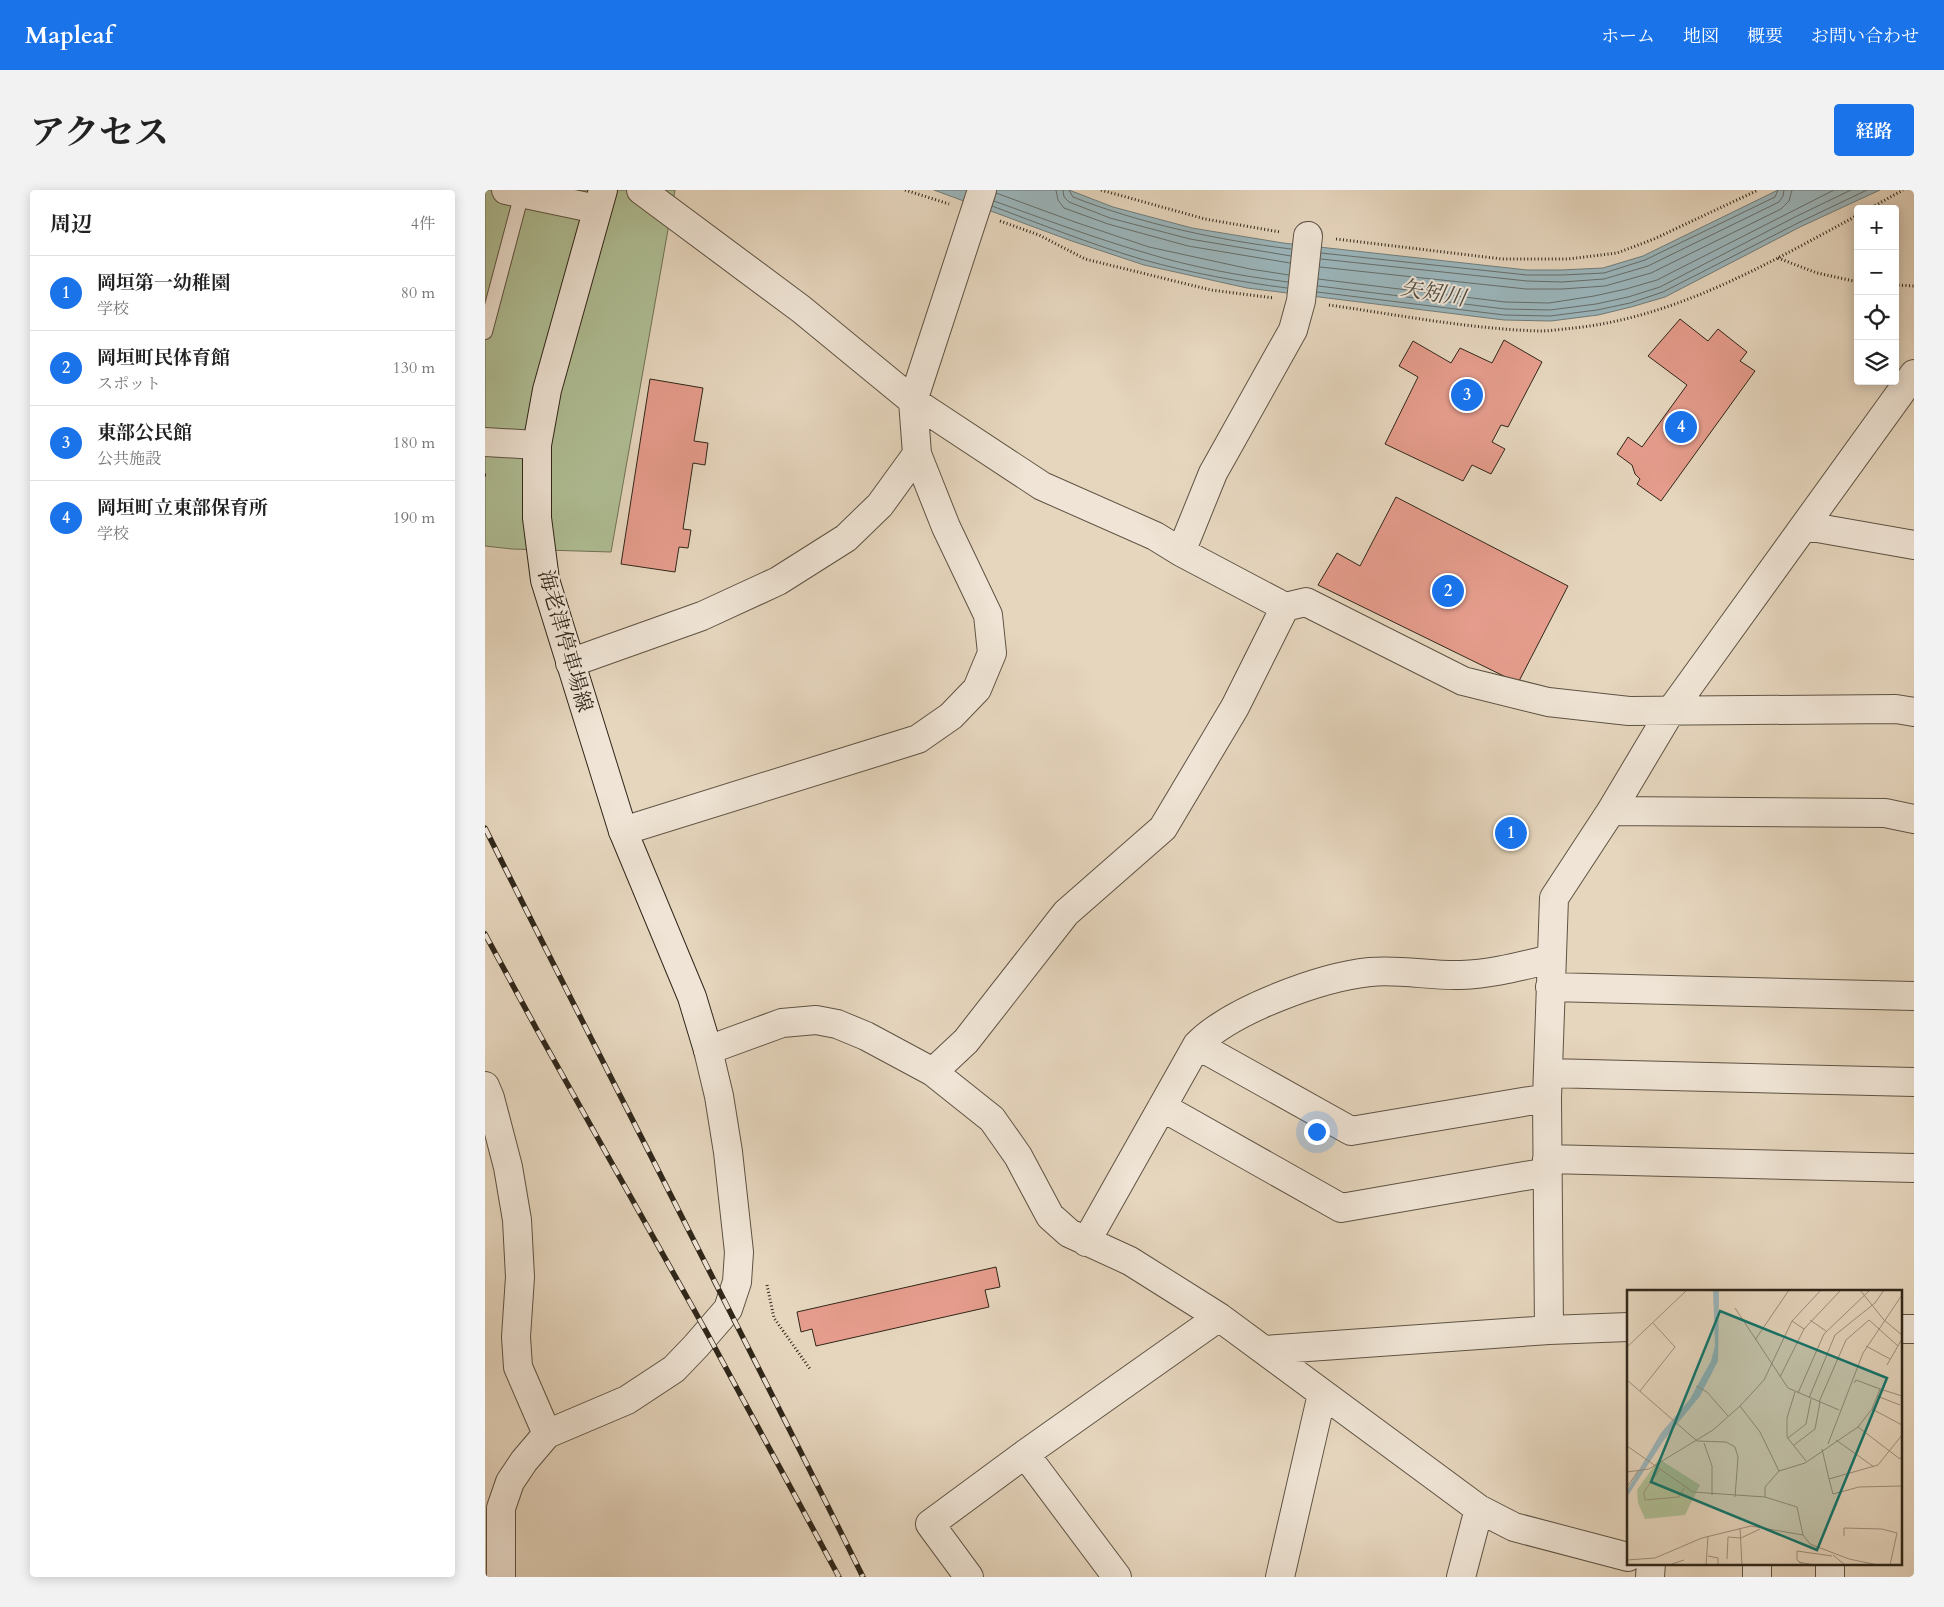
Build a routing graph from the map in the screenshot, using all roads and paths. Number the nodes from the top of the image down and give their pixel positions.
1 (641, 190) edge
2 (905, 190) edge
3 (1101, 190) edge
4 (1758, 190) edge
5 (1903, 190) edge
6 (514, 192) edge
7 (601, 197) edge
8 (978, 201) edge
9 (1876, 205) edge
10 (1854, 217) edge
11 (1308, 236) junction
12 (1778, 258) junction
13 (1854, 281) edge
14 (1899, 286) edge
15 (1914, 286) edge
16 (1301, 301) junction
17 (485, 332) edge
18 (1914, 374) edge
19 (913, 401) junction
20 (485, 442) edge
21 (537, 445) junction
22 (917, 454) junction
23 (1805, 526) junction
24 (1914, 545) edge
25 (1181, 552) junction
26 (1285, 607) junction
27 (569, 663) junction
28 (1670, 712) junction
29 (1914, 712) edge
30 (1611, 811) junction
31 (1914, 819) edge
32 (623, 831) junction
33 (1551, 959) junction
34 (1550, 987) junction
35 (1914, 996) edge
36 (1197, 1045) junction
37 (708, 1050) junction
38 (933, 1072) junction
39 (1914, 1082) edge
40 (485, 1086) edge
41 (1547, 1086) junction
42 (1162, 1107) junction
43 (1547, 1165) junction
44 (1914, 1168) edge
45 (1086, 1242) junction
46 (766, 1283) dead end
47 (1219, 1317) junction
48 (1627, 1327) edge
49 (1901, 1329) edge
50 (1914, 1329) edge
51 (1549, 1330) junction
52 (1265, 1350) junction
53 (810, 1369) dead end
54 (1322, 1394) junction
55 (547, 1434) junction
56 (1025, 1454) junction
57 (1479, 1509) junction
58 (1627, 1557) edge
59 (1651, 1564) edge
60 (1757, 1564) edge
61 (1829, 1564) edge
62 (501, 1577) edge
63 (969, 1577) edge
64 (1117, 1577) edge
65 (1280, 1577) edge
66 (1461, 1577) edge
67 (1650, 1577) edge
68 (1757, 1577) edge
69 (1830, 1577) edge

1 - 19 street
2 - 8 path
3 - 11 path
4 - 11 path
5 - 9 path
6 - 7 street
6 - 17 lane
7 - 21 street, 海老津停車場線
8 - 16 path
8 - 19 street
10 - 12 path
11 - 16 street
12 - 13 path
12 - 16 path
14 - 15 path
16 - 25 street
18 - 23 street
19 - 22 street
19 - 25 street
20 - 21 street
21 - 27 street, 海老津停車場線
22 - 27 street
22 - 32 street
23 - 24 street
23 - 28 street
25 - 26 street
26 - 28 street
26 - 38 street
27 - 32 street, 海老津停車場線
28 - 29 street
28 - 30 street
30 - 31 street
30 - 33 street
32 - 37 street, 海老津停車場線
33 - 34 street
33 - 36 street
34 - 35 street
34 - 41 street
36 - 41 street
36 - 42 street
37 - 38 street
37 - 55 street, 海老津停車場線
38 - 45 street
39 - 41 street
40 - 55 street
41 - 43 street
42 - 43 street
42 - 45 street
43 - 44 street
43 - 51 street
45 - 47 street
46 - 53 path
47 - 52 street
47 - 56 street
48 - 51 street
49 - 50 street
51 - 52 street
52 - 54 street
54 - 57 street
54 - 65 street
55 - 62 street
56 - 63 street
56 - 64 street
57 - 58 street
57 - 66 street
59 - 67 street
60 - 68 street
61 - 69 street

